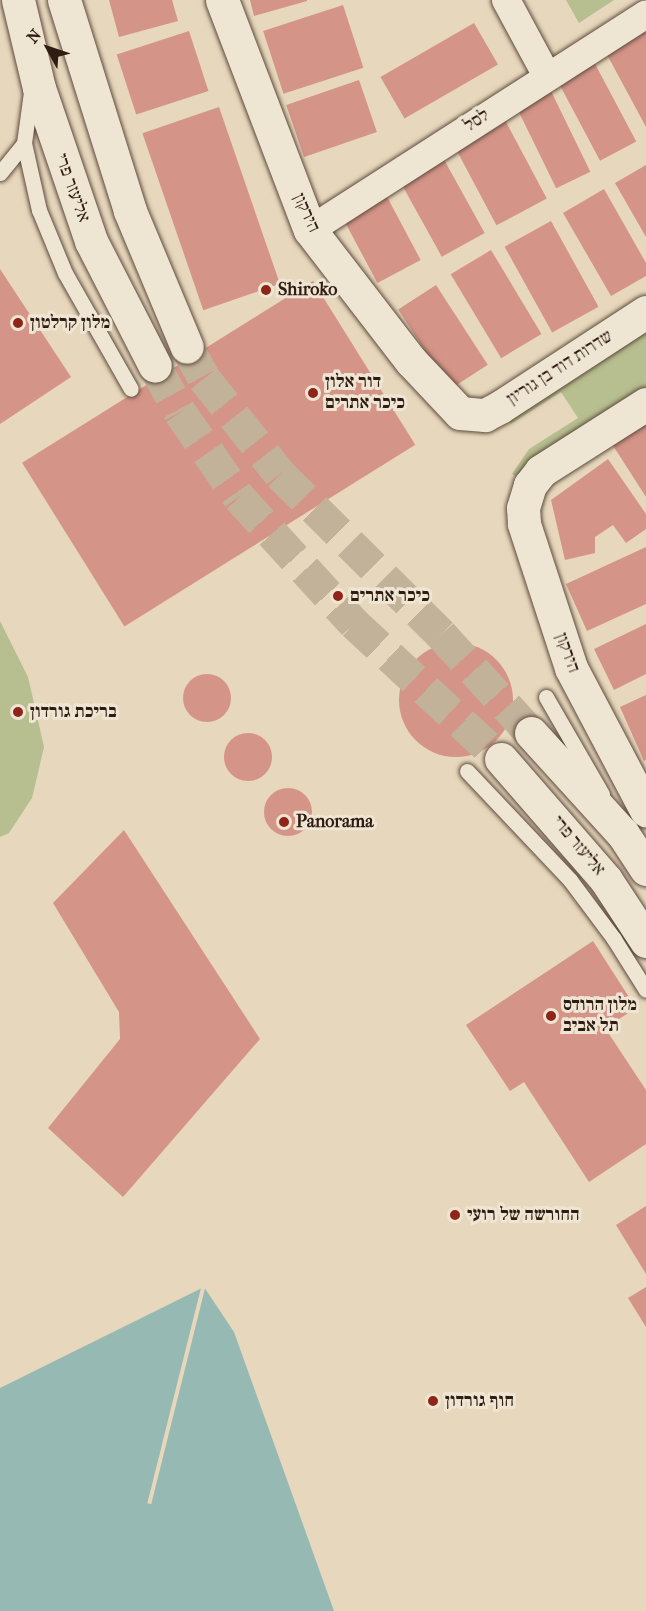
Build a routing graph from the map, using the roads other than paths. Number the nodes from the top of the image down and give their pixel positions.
1 (18, 0) edge
2 (64, 0) edge
3 (222, 0) edge
4 (506, 0) edge
5 (646, 14) edge
6 (33, 60) junction
7 (547, 76) junction
8 (24, 143) junction
9 (0, 173) edge
10 (310, 230) junction
11 (646, 312) edge
12 (187, 347) tunnel mouth
13 (155, 366) tunnel mouth
14 (131, 389) dead end
15 (646, 404) edge
16 (470, 417) joint
17 (546, 697) dead end
18 (531, 733) tunnel mouth
19 (501, 759) tunnel mouth
20 (467, 771) dead end
21 (646, 810) edge
22 (623, 834) junction
23 (646, 868) edge
24 (646, 941) edge
25 (646, 990) edge

1 - 6 street, אליעזר פרי
2 - 12 street
3 - 10 street, הירקון
4 - 7 street
5 - 7 street, לסל
6 - 8 lane
6 - 13 street, אליעזר פרי
7 - 10 street, לסל
8 - 9 lane
8 - 14 lane
10 - 16 street, הירקון
11 - 16 street, שדרות דוד בן גוריון
15 - 21 street, הירקון
17 - 22 lane
18 - 22 street
19 - 24 street, אליעזר פרי
20 - 25 lane
22 - 23 street

